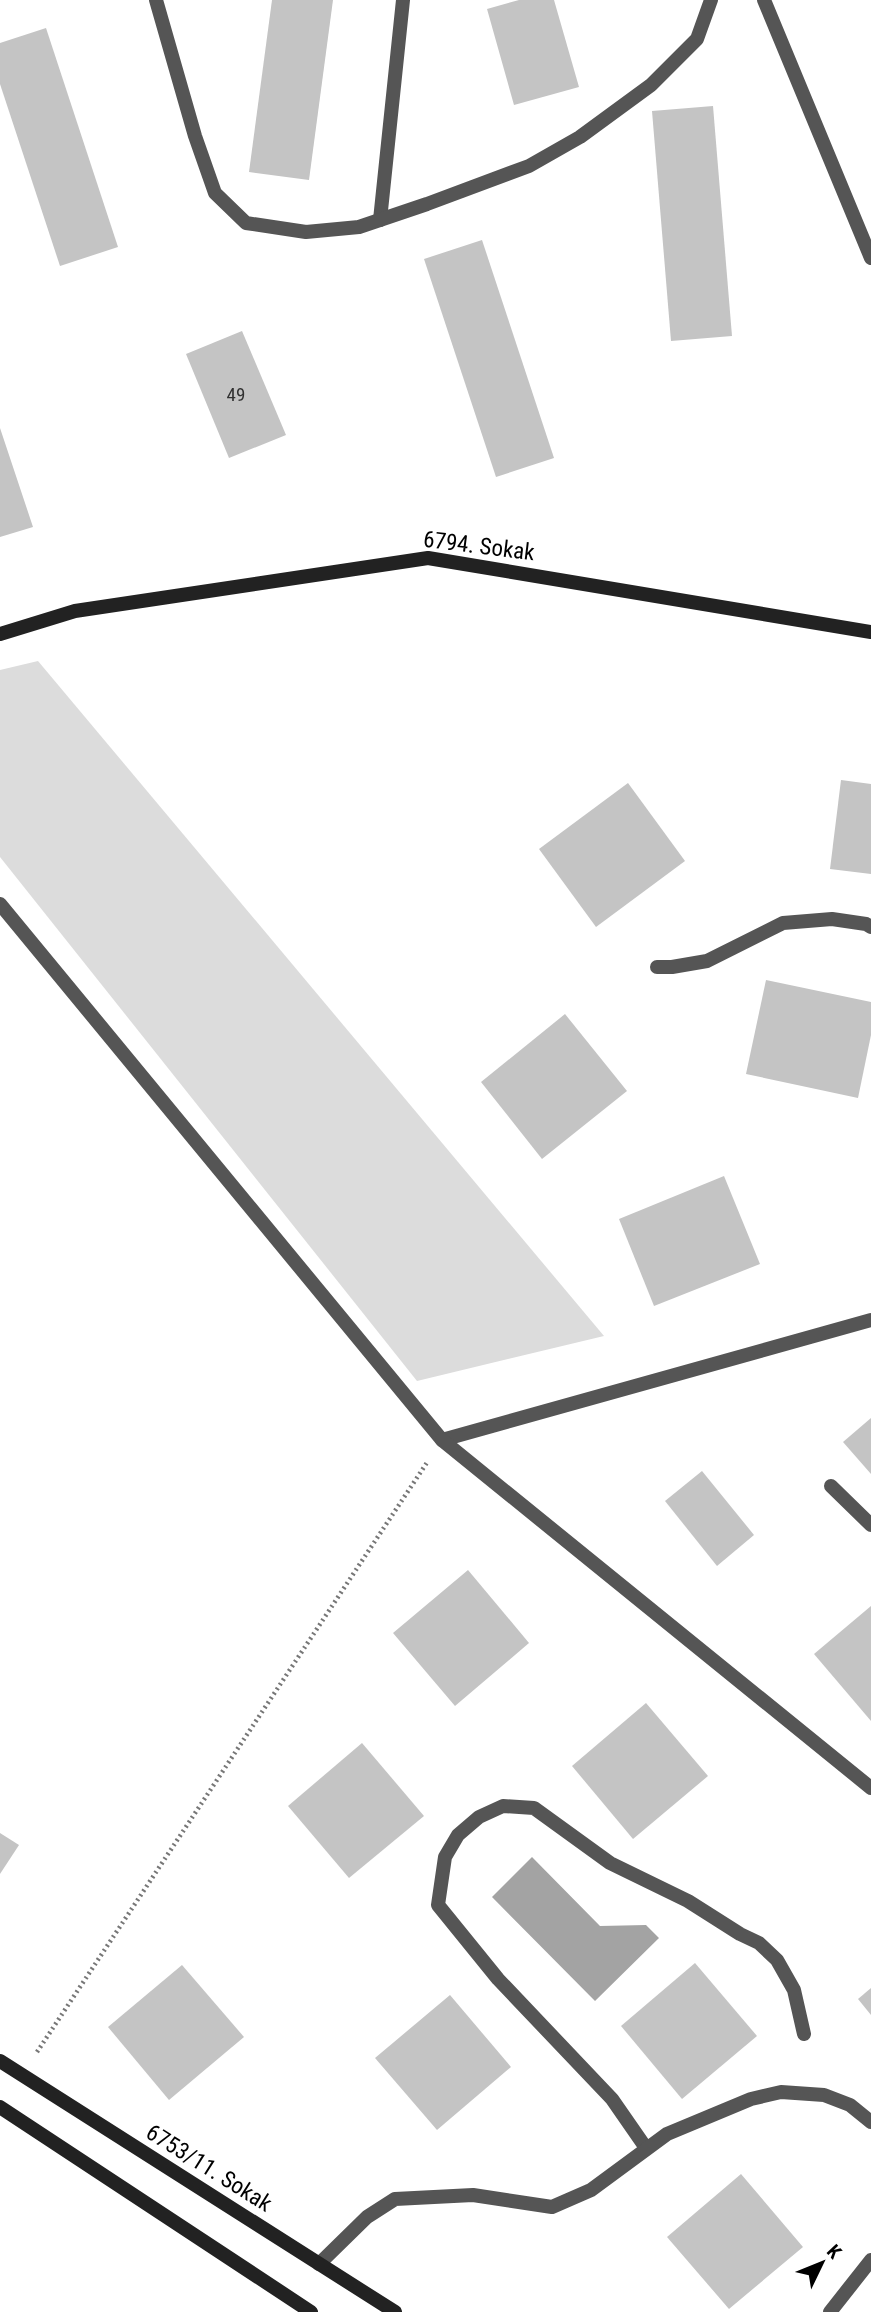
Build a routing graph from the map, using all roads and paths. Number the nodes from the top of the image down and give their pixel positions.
1 (156, 0) edge
2 (403, 0) edge
3 (711, 0) edge
4 (764, 0) edge
5 (380, 220) junction
6 (871, 258) edge
7 (871, 632) edge
8 (0, 634) edge
9 (0, 904) edge
10 (871, 927) edge
11 (657, 967) dead end
12 (871, 1320) edge
13 (442, 1440) junction
14 (831, 1486) dead end
15 (871, 1525) edge
16 (871, 1788) edge
17 (804, 2034) dead end
18 (0, 2061) edge
19 (21, 2077) junction
20 (0, 2107) edge
21 (871, 2122) edge
22 (646, 2148) junction
23 (871, 2260) edge
24 (319, 2264) junction
25 (311, 2312) edge
26 (395, 2312) edge
27 (830, 2312) edge

1 - 5 street
2 - 5 street
3 - 5 street
4 - 6 street
7 - 8 street, 6794. Sokak
9 - 13 street
10 - 11 street
12 - 13 street
13 - 16 street
13 - 19 path
14 - 15 street
17 - 22 street
18 - 19 street, 6753/11. Sokak
19 - 24 street, 6753/11. Sokak
20 - 25 street
21 - 22 street
22 - 24 street
23 - 27 street
24 - 26 street, 6753/11. Sokak

